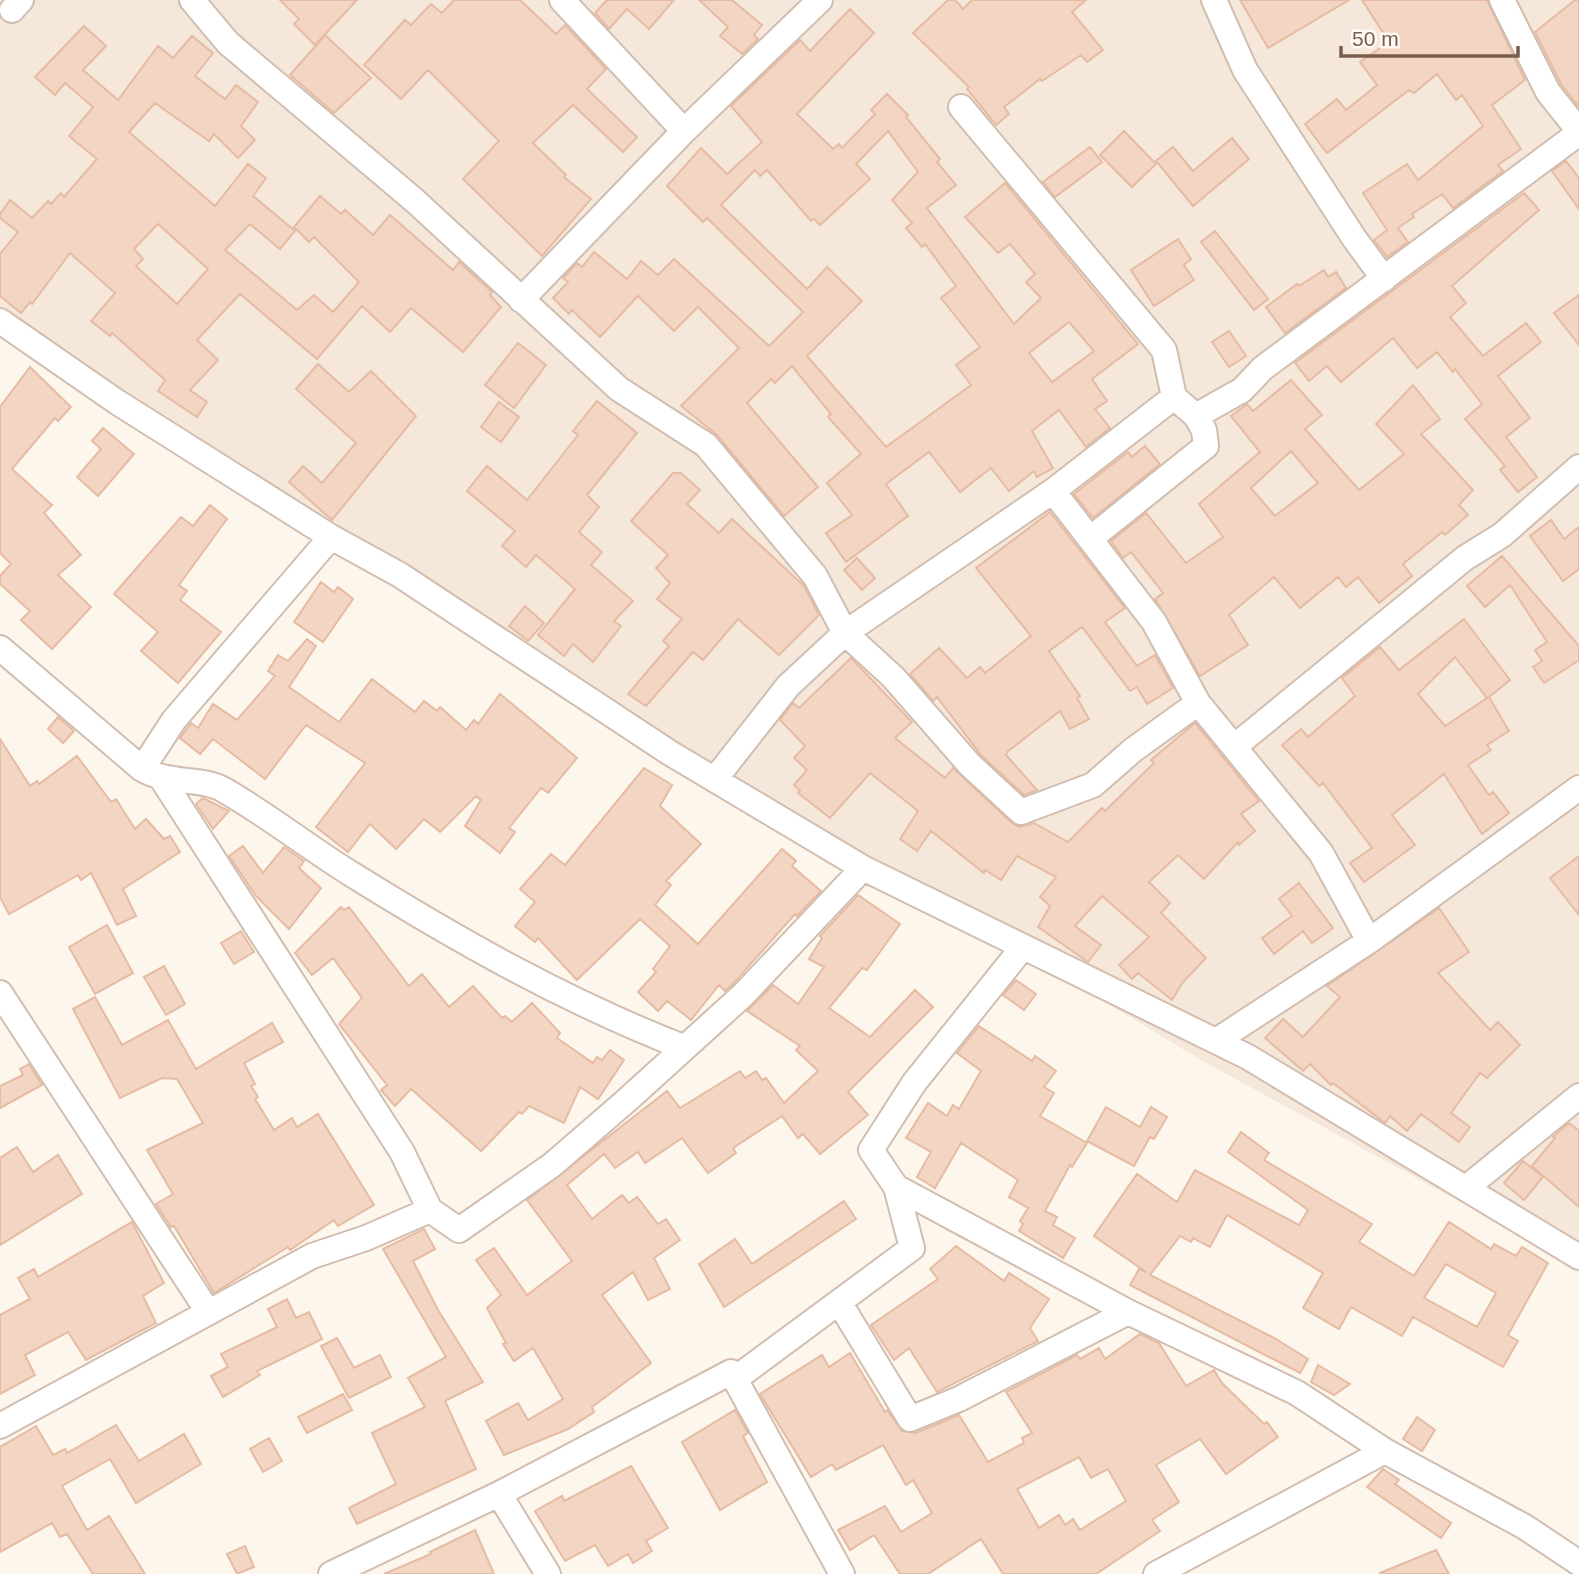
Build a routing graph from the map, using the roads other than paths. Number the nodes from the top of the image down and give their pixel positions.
1 (192, 0) edge
2 (562, 0) edge
3 (820, 0) edge
4 (1214, 0) edge
5 (1502, 0) edge
6 (961, 107) dead end
7 (684, 131) junction
8 (1579, 132) edge
9 (1384, 279) junction
10 (521, 300) junction
11 (0, 321) edge
12 (1174, 397) junction
13 (1196, 416) junction
14 (1579, 467) edge
15 (1053, 491) junction
16 (331, 537) junction
17 (1090, 539) junction
18 (845, 633) junction
19 (0, 648) edge
20 (1198, 703) junction
21 (1234, 747) junction
22 (152, 774) junction
23 (715, 779) junction
24 (1579, 788) edge
25 (863, 868) junction
26 (1370, 941) junction
27 (1023, 947) junction
28 (0, 993) edge
29 (1216, 1041) junction
30 (683, 1047) junction
31 (1579, 1096) edge
32 (895, 1187) junction
33 (1466, 1188) junction
34 (430, 1210) junction
35 (1579, 1257) edge
36 (839, 1301) junction
37 (208, 1310) junction
38 (1128, 1311) junction
39 (735, 1379) junction
40 (0, 1426) edge
41 (1385, 1451) junction
42 (499, 1494) junction
43 (1579, 1563) edge
44 (331, 1574) edge
45 (548, 1574) edge
46 (842, 1574) edge
47 (1156, 1574) edge

1 - 10 street
2 - 7 street
3 - 7 street
4 - 9 street
5 - 8 street
6 - 12 street
7 - 10 street
8 - 9 street
9 - 13 street
10 - 18 street
11 - 16 street
12 - 13 street
12 - 15 street
13 - 17 street
14 - 21 street
15 - 17 street
15 - 18 street
16 - 22 street
16 - 23 street
17 - 20 street
18 - 20 street
18 - 23 street
19 - 22 street
20 - 21 street
21 - 26 street
22 - 30 street
22 - 34 street
23 - 25 street
24 - 26 street
25 - 27 street
25 - 30 street
26 - 29 street
27 - 29 street
27 - 32 street
28 - 37 street
29 - 33 street
30 - 34 street
31 - 33 street
32 - 36 street
32 - 38 street
33 - 35 street
34 - 37 street
36 - 38 street
36 - 39 street
37 - 40 street
38 - 41 street
39 - 42 street
39 - 46 street
41 - 43 street
41 - 47 street
42 - 44 street
42 - 45 street

